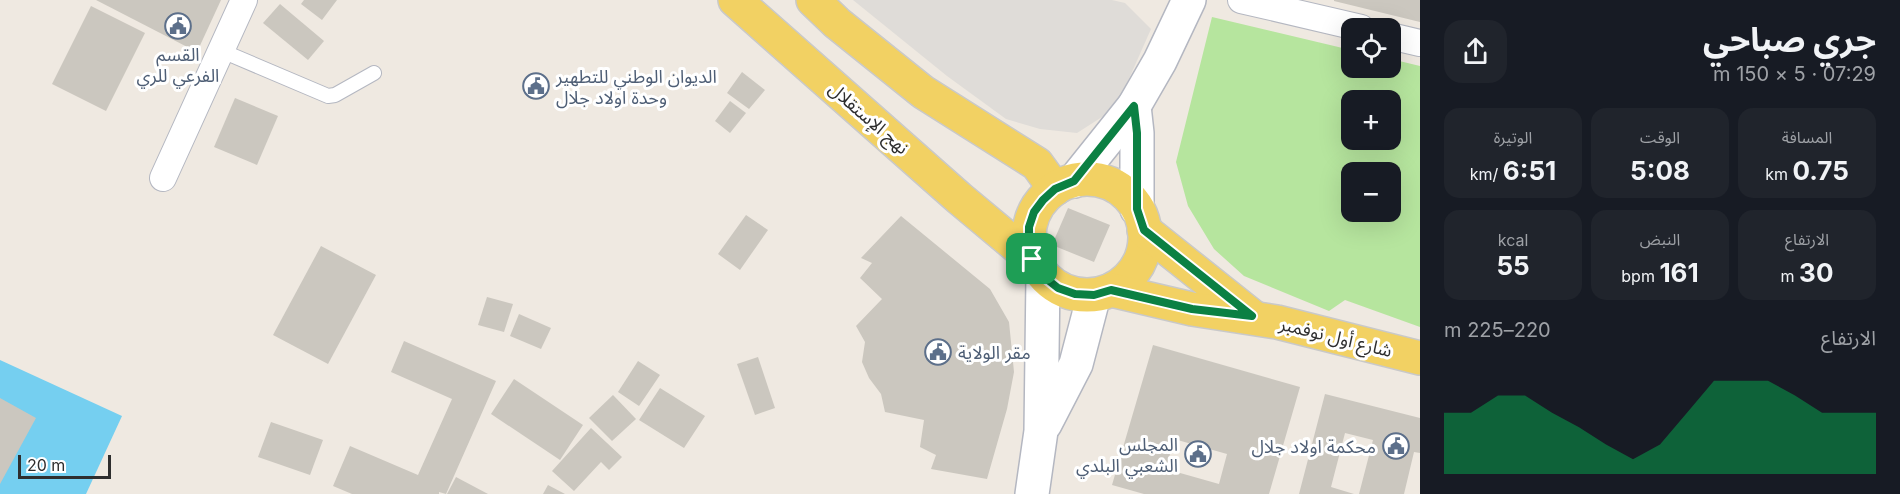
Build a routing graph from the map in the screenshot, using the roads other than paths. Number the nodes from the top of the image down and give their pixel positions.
1 (244, 0) edge
2 (735, 0) edge
3 (813, 0) edge
4 (1190, 0) edge
5 (1241, 0) edge
6 (1341, 23) edge
7 (1401, 39) edge
8 (1420, 43) edge
9 (222, 51) junction
10 (374, 74) dead end
11 (1134, 106) junction
12 (163, 178) dead end
13 (1064, 185) junction
14 (1141, 219) junction
15 (1038, 267) junction
16 (1103, 292) junction
17 (1252, 316) junction
18 (1420, 358) edge
19 (1041, 431) junction
20 (1032, 494) edge

1 - 9 street
2 - 15 main road, نهج الإستقلال
3 - 13 main road
4 - 11 main road
5 - 6 street
7 - 8 street
9 - 10 lane
9 - 12 street
11 - 13 main road
11 - 14 main road
13 - 14 main road
13 - 15 main road
14 - 16 main road
14 - 17 main road, شارع أول نوفمبر
15 - 16 main road
15 - 19 main road
16 - 17 main road, شارع أول نوفمبر
16 - 19 main road
17 - 18 main road, شارع أول نوفمبر
19 - 20 main road

